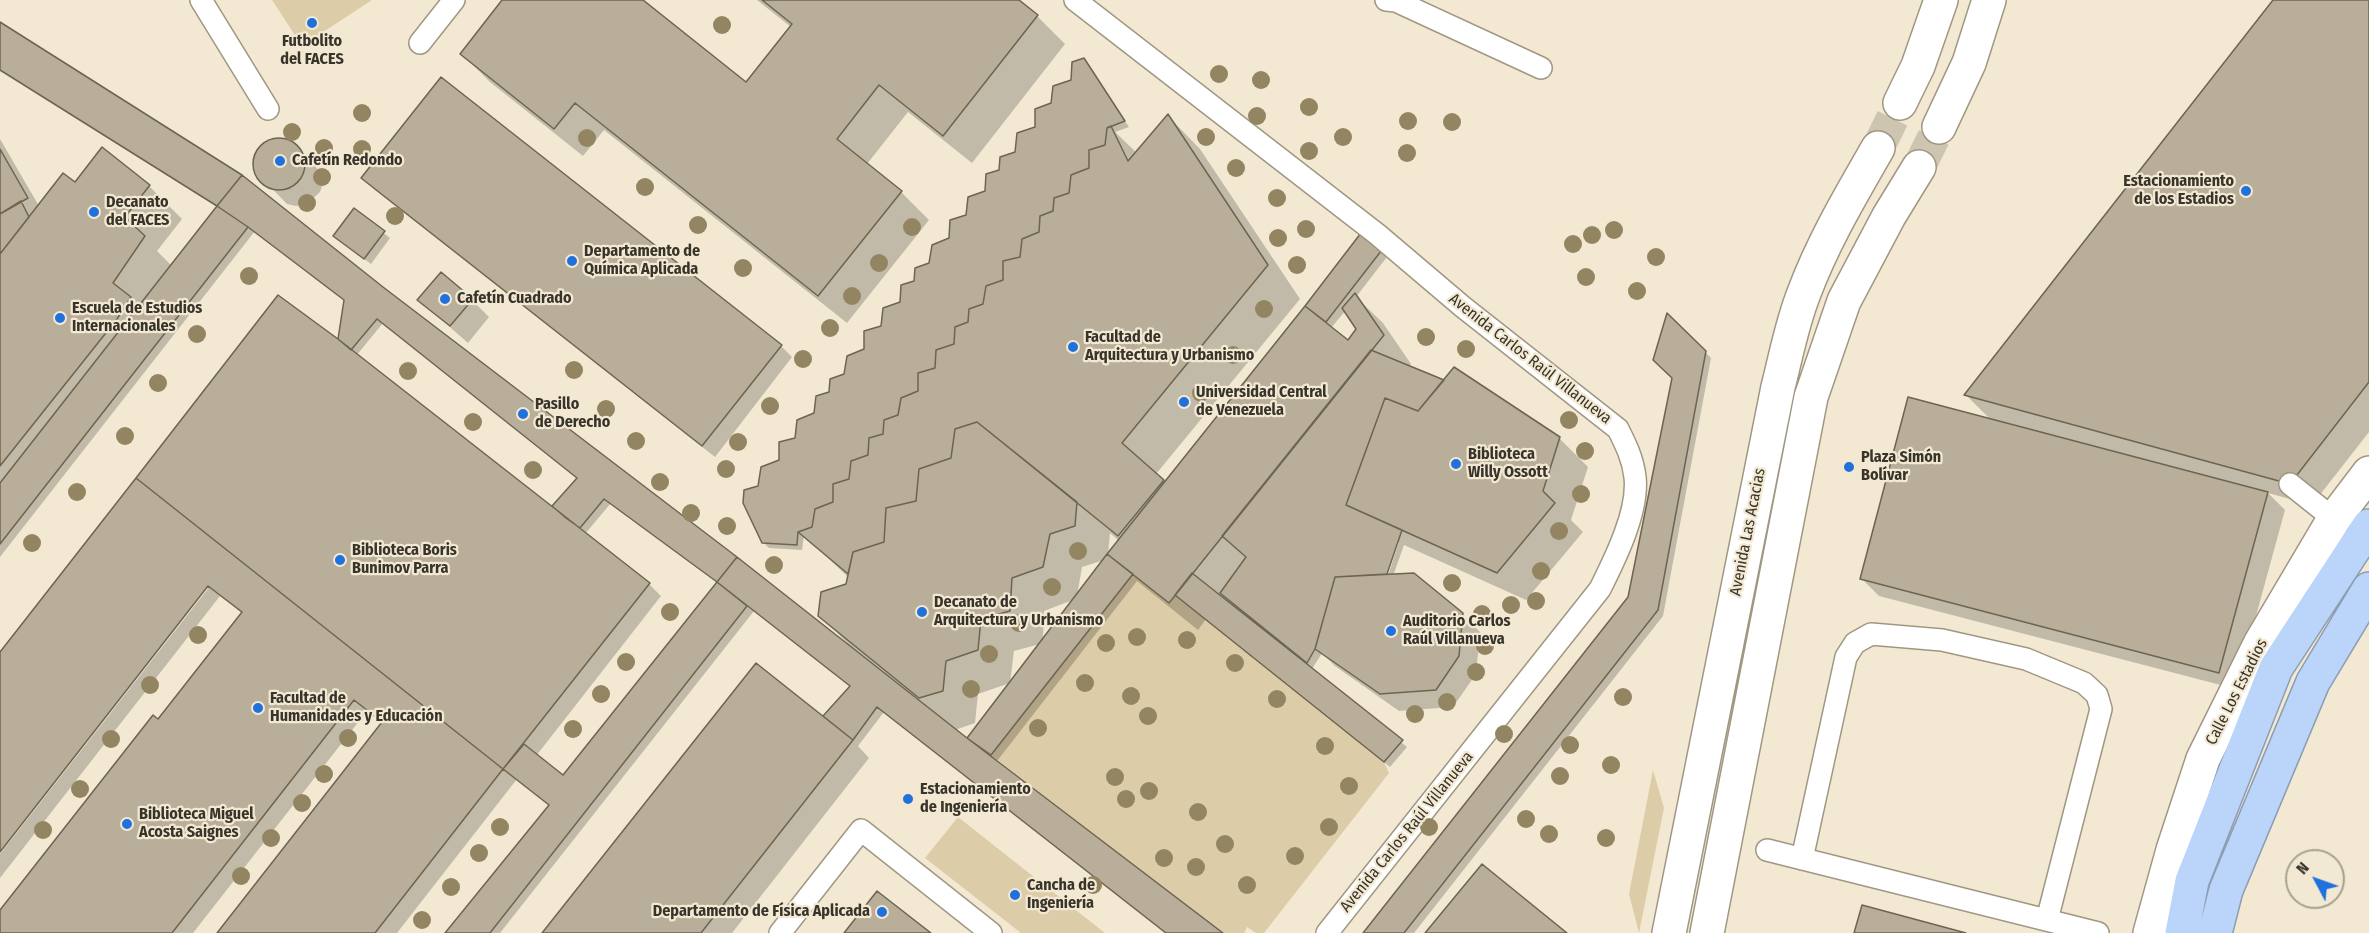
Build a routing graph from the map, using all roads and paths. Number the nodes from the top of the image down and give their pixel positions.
1 (201, 0) edge
2 (454, 0) edge
3 (1075, 0) edge
4 (1386, 0) edge
5 (1941, 0) edge
6 (1989, 0) edge
7 (420, 43) dead end
8 (1541, 68) dead end
9 (1900, 104) tunnel mouth
10 (268, 109) dead end
11 (1939, 127) tunnel mouth
12 (1878, 148) tunnel mouth
13 (1919, 167) tunnel mouth
14 (2369, 473) edge
15 (2290, 484) dead end
16 (2334, 519) junction
17 (2369, 526) edge
18 (2369, 589) edge
19 (1767, 850) dead end
20 (1802, 859) junction
21 (2047, 920) junction
22 (780, 933) edge
23 (991, 933) edge
24 (1327, 933) edge
25 (1669, 933) edge
26 (1707, 933) edge
27 (2098, 933) edge
28 (2150, 933) edge
29 (2182, 933) edge
30 (2215, 933) edge

1 - 10 lane
2 - 7 lane
3 - 24 lane, Avenida Carlos Raúl Villanueva
4 - 8 lane
5 - 9 main road
6 - 11 main road
12 - 25 main road, Avenida Las Acacias
13 - 26 main road
14 - 16 main road, Calle Los Estadios
15 - 16 lane
16 - 28 main road, Calle Los Estadios
17 - 29 highway
18 - 30 highway
19 - 20 lane
20 - 21 lane
20 - 21 lane
21 - 27 lane
22 - 23 lane

